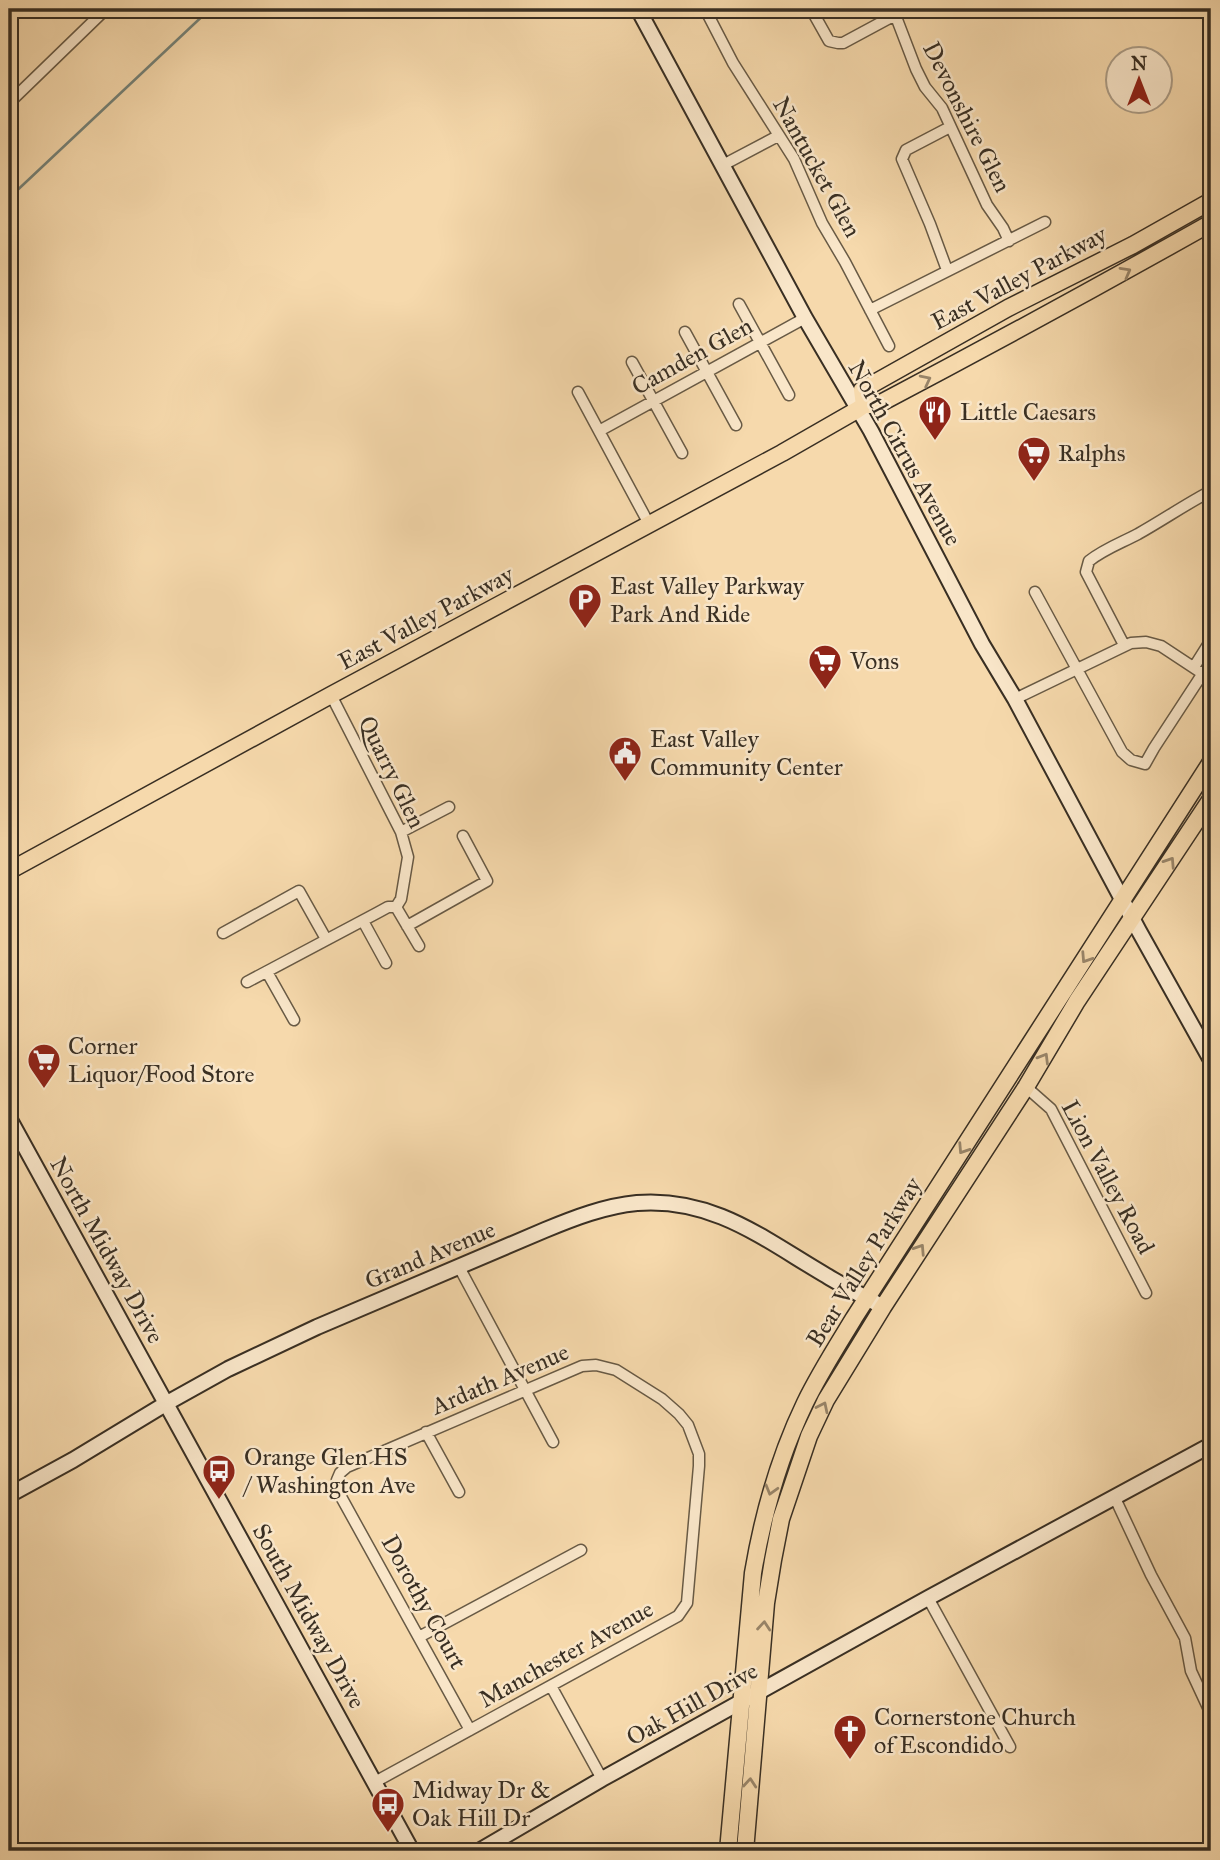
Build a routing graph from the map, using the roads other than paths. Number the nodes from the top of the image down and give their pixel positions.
1 (106, 9) edge
2 (638, 9) edge
3 (705, 9) edge
4 (811, 9) edge
5 (894, 12) edge
6 (9, 103) edge
7 (950, 127) junction
8 (778, 136) junction
9 (723, 165) junction
10 (1211, 201) edge
11 (1045, 222) dead end
12 (1211, 223) edge
13 (1009, 241) junction
14 (947, 270) junction
15 (1081, 272) junction
16 (739, 304) dead end
17 (870, 310) junction
18 (1042, 317) junction
19 (805, 318) junction
20 (685, 332) dead end
21 (760, 342) junction
22 (889, 346) dead end
23 (632, 362) dead end
24 (706, 372) junction
25 (578, 392) dead end
26 (789, 395) dead end
27 (653, 401) junction
28 (860, 407) junction
29 (736, 425) dead end
30 (599, 430) junction
31 (682, 453) dead end
32 (1211, 491) edge
33 (649, 524) junction
34 (1035, 592) dead end
35 (1211, 640) edge
36 (1124, 645) junction
37 (1077, 670) junction
38 (1203, 673) edge
39 (331, 695) junction
40 (1014, 699) junction
41 (1211, 762) edge
42 (1211, 799) edge
43 (449, 807) dead end
44 (401, 832) junction
45 (463, 836) dead end
46 (9, 871) edge
47 (1123, 901) junction
48 (396, 907) junction
49 (1133, 919) junction
50 (363, 920) junction
51 (407, 926) junction
52 (223, 933) dead end
53 (326, 939) junction
54 (419, 946) dead end
55 (386, 963) dead end
56 (267, 972) junction
57 (247, 982) dead end
58 (294, 1020) dead end
59 (1211, 1060) edge
60 (1026, 1087) junction
61 (9, 1118) edge
62 (459, 1268) junction
63 (1146, 1293) dead end
64 (867, 1298) junction
65 (883, 1307) junction
66 (525, 1390) junction
67 (167, 1403) junction
68 (426, 1433) junction
69 (553, 1442) dead end
70 (1211, 1444) edge
71 (699, 1465) joint
72 (459, 1492) dead end
73 (9, 1495) edge
74 (340, 1495) joint
75 (1114, 1496) junction
76 (581, 1550) dead end
77 (928, 1598) junction
78 (419, 1637) junction
79 (551, 1686) junction
80 (758, 1694) junction
81 (740, 1703) junction
82 (1211, 1714) edge
83 (470, 1730) junction
84 (1010, 1747) dead end
85 (601, 1779) junction
86 (375, 1782) junction
87 (412, 1851) edge
88 (479, 1851) edge
89 (728, 1851) edge
90 (745, 1851) edge

1 - 6 street
2 - 9 street, North Citrus Avenue
3 - 8 street, Nantucket Glen
4 - 5 street
5 - 7 street, Devonshire Glen
7 - 13 street, Devonshire Glen
7 - 14 street
8 - 9 street
8 - 17 street, Nantucket Glen
9 - 19 street, North Citrus Avenue
10 - 15 main road, East Valley Parkway
11 - 13 street
18 -> 12 main road, East Valley Parkway
13 - 14 street
14 - 17 street
15 - 18 main road
15 - 28 main road, East Valley Parkway
16 - 21 street
17 - 22 street, Nantucket Glen
28 -> 18 main road, East Valley Parkway
19 - 21 street, Camden Glen
19 - 28 street, North Citrus Avenue
20 - 24 street
21 - 24 street, Camden Glen
21 - 26 street
23 - 27 street
24 - 27 street, Camden Glen
24 - 29 street
25 - 30 street
27 - 30 street, Camden Glen
27 - 31 street
28 - 33 main road, East Valley Parkway
28 - 40 street, North Citrus Avenue
30 - 33 street
32 - 36 street
33 - 39 main road, East Valley Parkway
34 - 37 street
35 - 38 street
36 - 37 street
36 - 38 street
37 - 38 street
37 - 40 street
39 - 44 street, Quarry Glen
39 - 46 main road, East Valley Parkway
40 - 47 street, North Citrus Avenue
41 - 47 main road, Bear Valley Parkway
49 -> 42 main road, Bear Valley Parkway
43 - 44 street
44 - 48 street, Quarry Glen
45 - 51 street
47 - 49 street, North Citrus Avenue
47 -> 64 main road, Bear Valley Parkway
48 - 50 street
48 - 51 street
49 - 59 street, North Citrus Avenue
60 -> 49 main road, Bear Valley Parkway
50 - 53 street
50 - 55 street
51 - 54 street
52 - 53 street
53 - 56 street
56 - 57 street
56 - 58 street
60 - 63 street, Lion Valley Road
65 -> 60 main road, Bear Valley Parkway
61 - 67 street, North Midway Drive
62 - 64 street, Grand Avenue
62 - 66 street
62 - 67 street, Grand Avenue
64 - 65 street, Grand Avenue
64 -> 81 main road, Bear Valley Parkway
80 -> 65 main road, Bear Valley Parkway
66 - 68 street, Ardath Avenue
66 - 69 street
66 - 71 street, Ardath Avenue
67 - 73 street, Grand Avenue
67 - 86 street, South Midway Drive
68 - 72 street
68 - 74 street, Ardath Avenue
70 - 75 street, Oak Hill Drive
71 - 79 street, Manchester Avenue
74 - 78 street, Dorothy Court
75 - 77 street, Oak Hill Drive
75 - 82 street
76 - 78 street
77 - 80 street, Oak Hill Drive
77 - 84 street
78 - 83 street, Dorothy Court
79 - 83 street, Manchester Avenue
79 - 85 street
80 - 81 street, Oak Hill Drive
90 -> 80 main road, Bear Valley Parkway
81 - 85 street, Oak Hill Drive
81 - 89 main road, Bear Valley Parkway
83 - 86 street, Manchester Avenue
85 - 88 street, Oak Hill Drive
86 - 87 street, South Midway Drive

